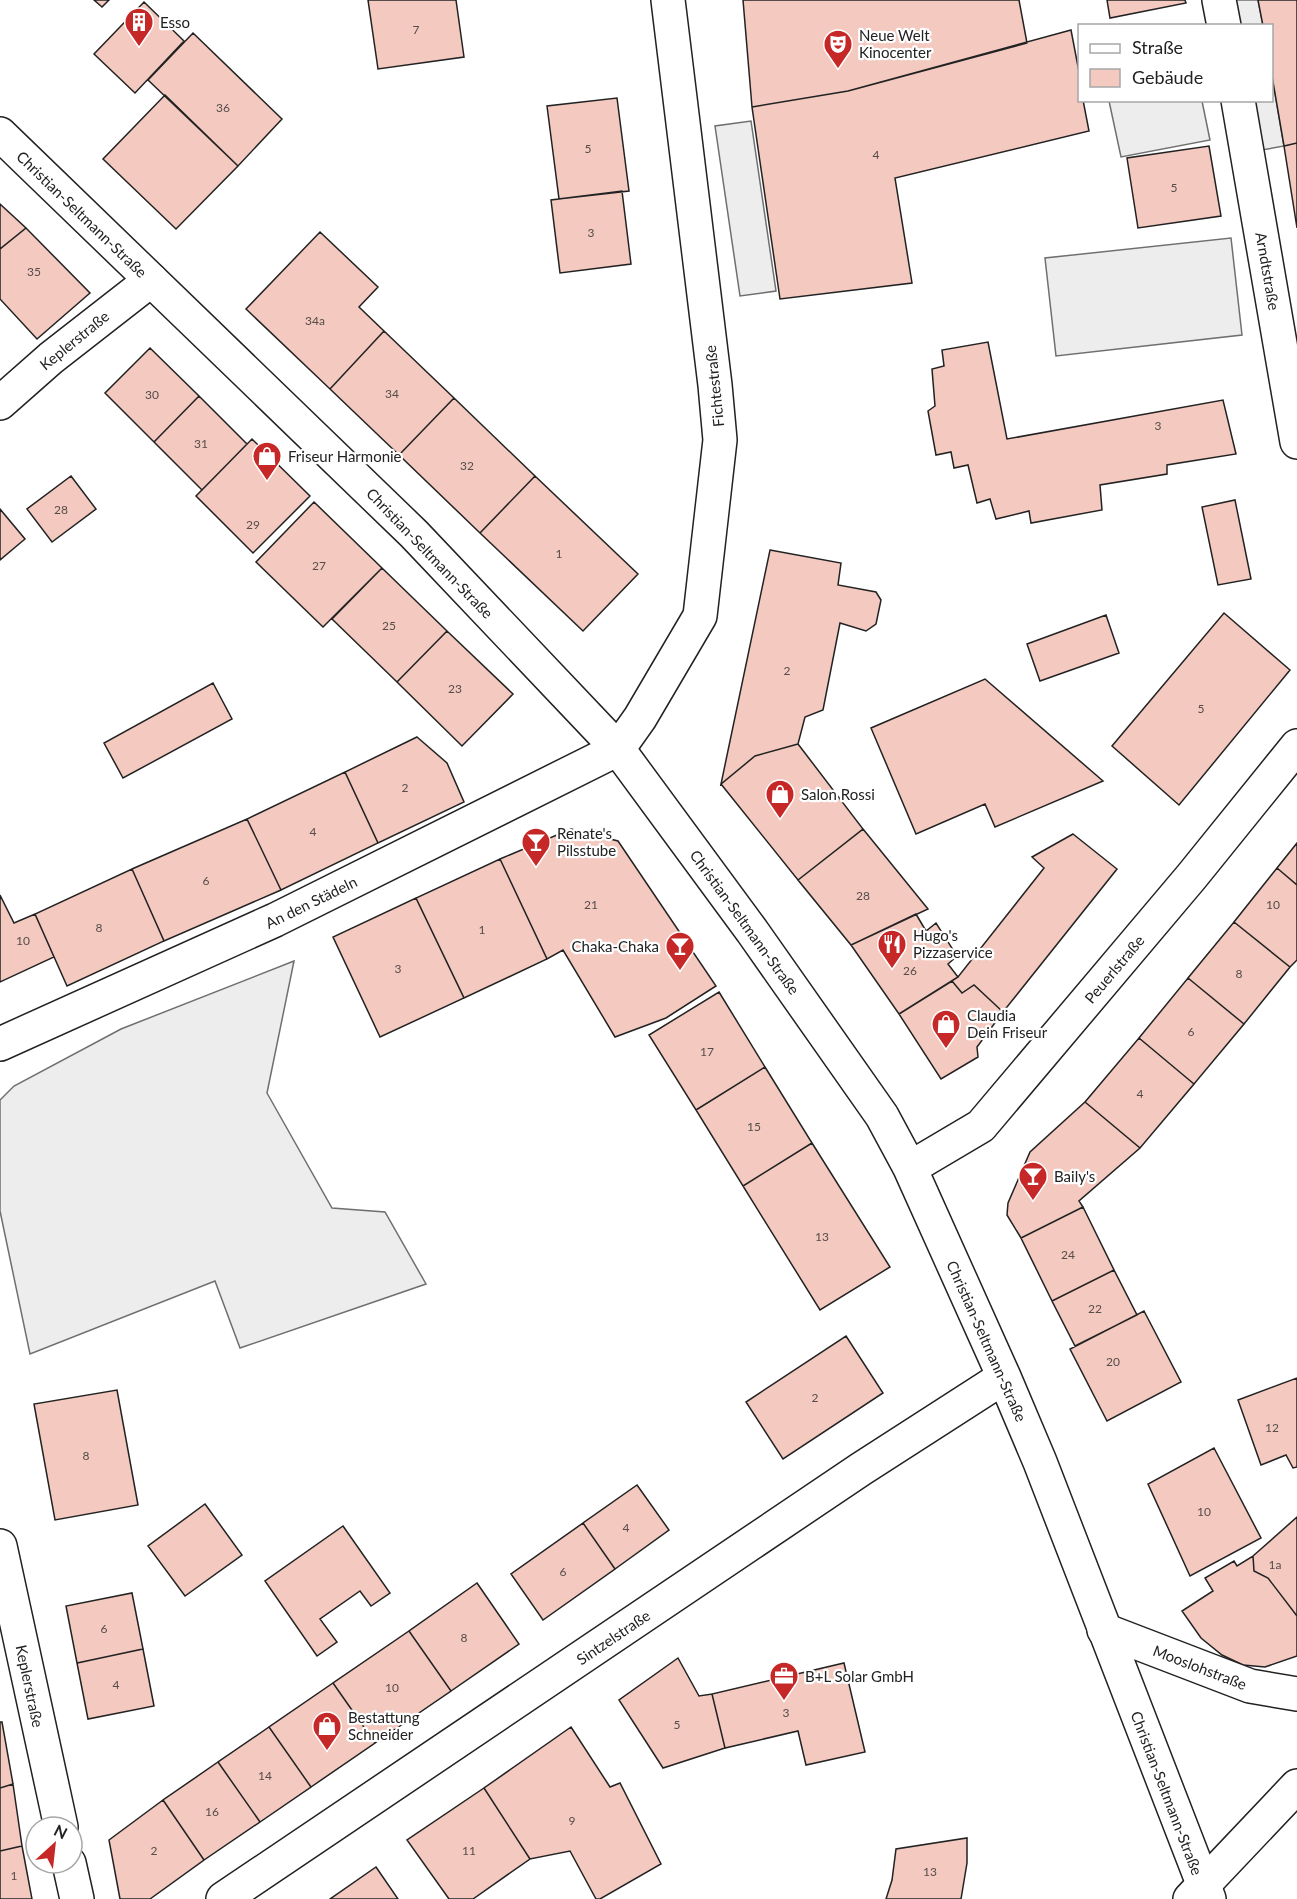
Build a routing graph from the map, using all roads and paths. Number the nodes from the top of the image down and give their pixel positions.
1 (668, 0) edge
2 (1219, 0) edge
3 (1224, 24) edge
4 (1238, 102) edge
5 (0, 134) edge
6 (151, 280) junction
7 (0, 403) edge
8 (1297, 442) edge
9 (1297, 746) edge
10 (618, 749) junction
11 (0, 1044) edge
12 (910, 1168) junction
13 (1004, 1377) junction
14 (0, 1546) edge
15 (1104, 1630) junction
16 (1297, 1694) edge
17 (1297, 1786) edge
18 (58, 1815) edge
19 (72, 1875) edge
20 (1200, 1894) edge
21 (77, 1899) edge
22 (223, 1899) edge

1 - 10 street, Fichtestraße
2 - 3 street
4 - 8 street, Arndtstraße
5 - 6 street, Christian-Seltmann-Straße
6 - 7 street, Keplerstraße
6 - 10 street, Christian-Seltmann-Straße
9 - 12 street, Peuerlstraße
10 - 11 street, An den Städeln
10 - 12 street, Christian-Seltmann-Straße
12 - 13 street, Christian-Seltmann-Straße
13 - 15 street, Christian-Seltmann-Straße
13 - 22 street, Sintzelstraße
14 - 18 street, Keplerstraße
15 - 16 street, Mooslohstraße
15 - 20 street, Christian-Seltmann-Straße
17 - 20 street
19 - 21 street

